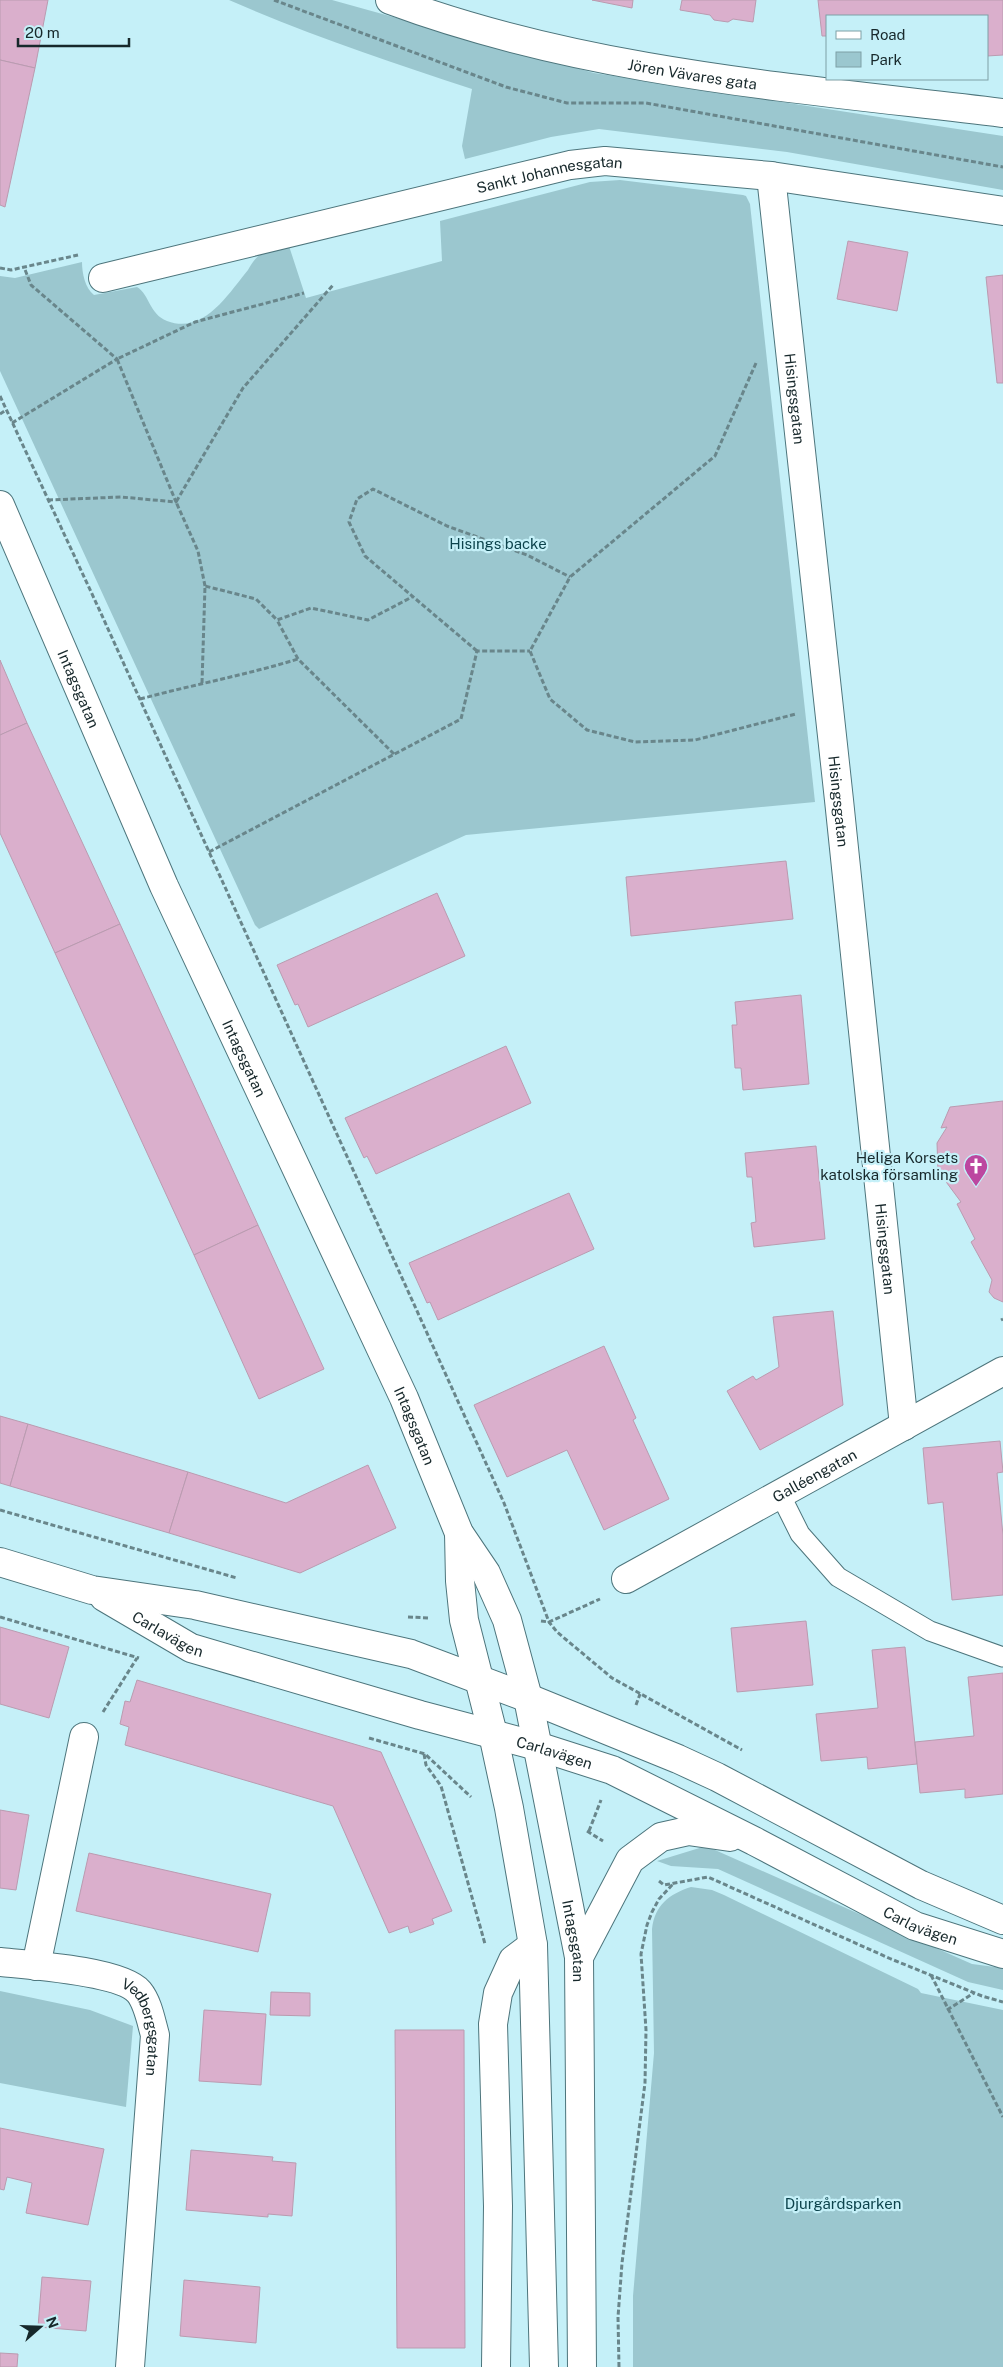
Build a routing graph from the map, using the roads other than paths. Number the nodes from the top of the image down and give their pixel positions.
1 (390, 0) edge
2 (1003, 113) edge
3 (771, 176) junction
4 (1003, 212) edge
5 (103, 278) road end
6 (0, 505) edge
7 (0, 554) edge
8 (34, 581) junction
9 (1003, 1371) edge
10 (904, 1426) junction
11 (780, 1494) junction
12 (460, 1532) junction
13 (0, 1562) edge
14 (626, 1579) road end
15 (92, 1590) junction
16 (1003, 1656) edge
17 (480, 1680) junction
18 (528, 1698) junction
19 (493, 1734) junction
20 (84, 1737) road end
21 (536, 1746) junction
22 (754, 1841) junction
23 (1003, 1920) edge
24 (533, 1945) junction
25 (1003, 1954) edge
26 (579, 1957) junction
27 (0, 1962) edge
28 (36, 1966) junction
29 (130, 2367) edge
30 (496, 2367) edge
31 (544, 2367) edge
32 (582, 2367) edge

1 - 2 street, Jören Vävares gata
3 - 4 street, Sankt Johannesgatan
3 - 5 street, Sankt Johannesgatan
3 - 10 street, Hisingsgatan
6 - 8 street, Intagsgatan
7 - 8 street, Intagsgatan
8 - 12 street, Intagsgatan
9 - 10 street, Galléengatan
10 - 11 street, Galléengatan
11 - 14 street, Galléengatan
11 - 16 lane
12 - 17 street, Intagsgatan
12 - 18 street, Intagsgatan
13 - 15 street, Carlavägen
15 - 17 street, Carlavägen
15 - 19 street, Carlavägen
17 - 18 street, Carlavägen
17 - 19 street, Intagsgatan
18 - 21 street, Intagsgatan
18 - 23 street, Carlavägen
19 - 21 street, Carlavägen
19 - 24 street, Intagsgatan
20 - 28 street
21 - 22 street, Carlavägen
21 - 26 street, Intagsgatan
22 - 25 street, Carlavägen
22 - 26 street
24 - 30 street
24 - 31 street, Intagsgatan
26 - 32 street, Intagsgatan
27 - 28 street, Vedbergsgatan
28 - 29 street, Vedbergsgatan

